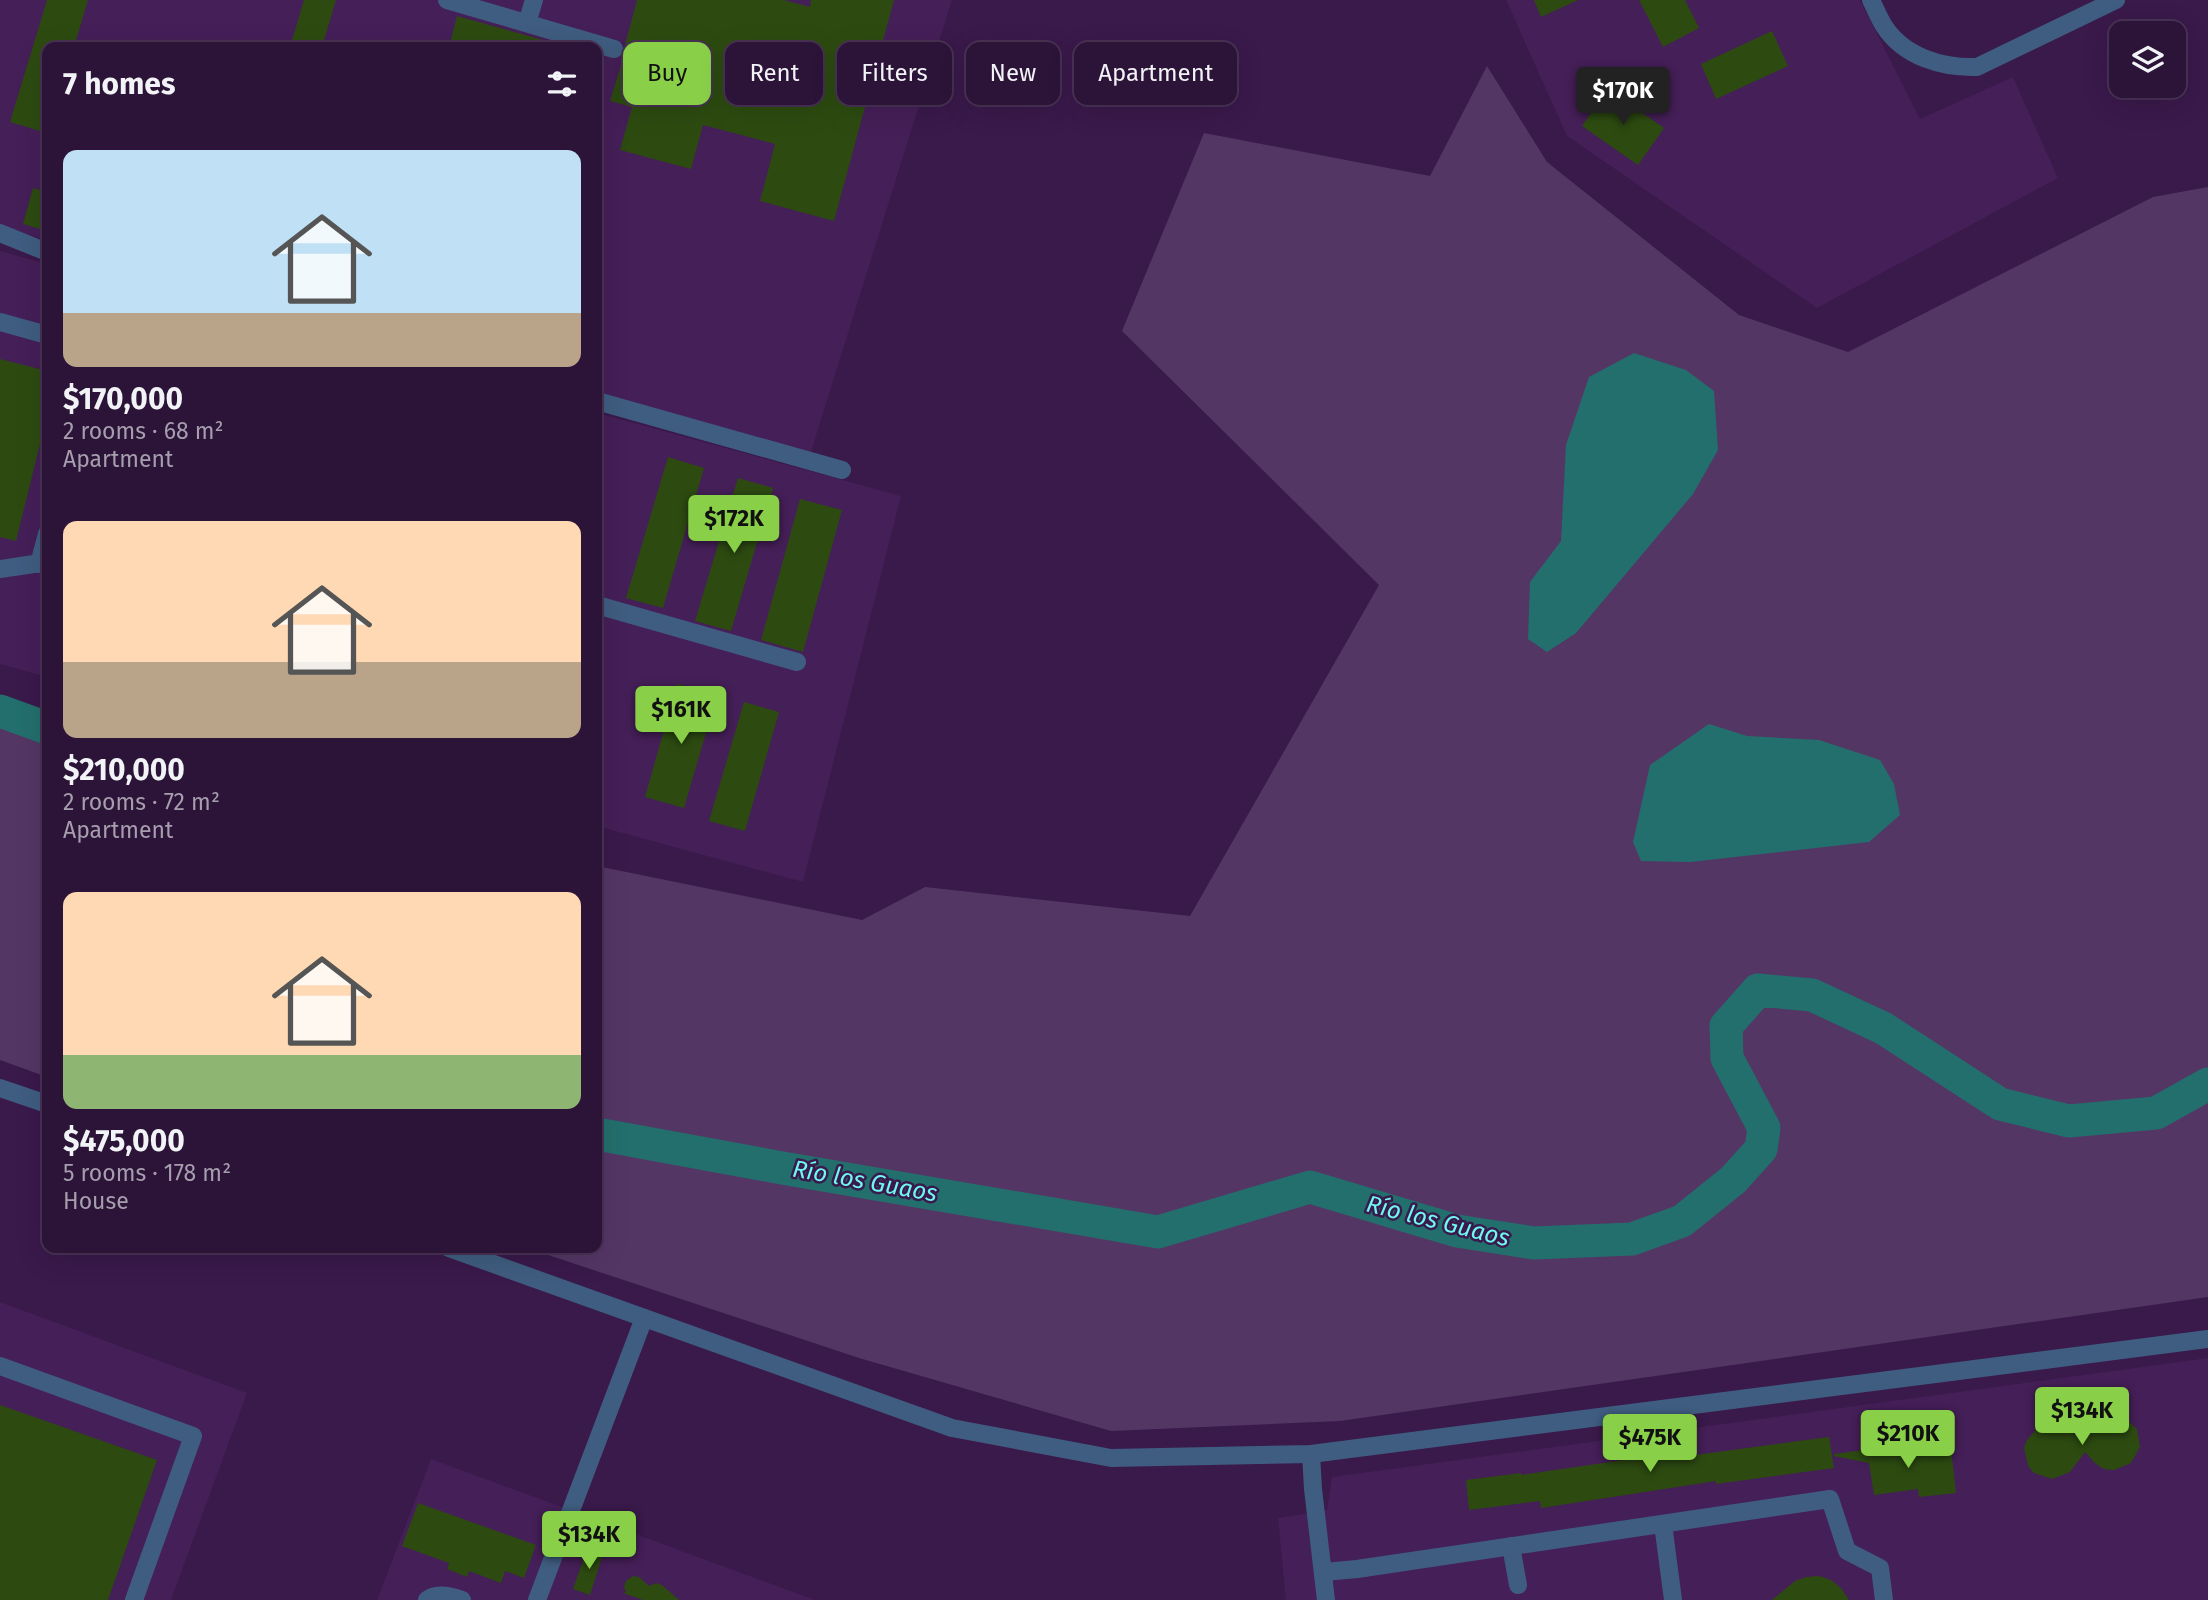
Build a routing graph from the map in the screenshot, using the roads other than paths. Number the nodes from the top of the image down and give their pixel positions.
1 (447, 0) edge
2 (534, 0) edge
3 (1871, 0) edge
4 (2116, 0) edge
5 (527, 23) junction
6 (591, 42) edge
7 (602, 45) edge
8 (614, 49) dead end
9 (0, 233) edge
10 (42, 250) edge
11 (0, 322) edge
12 (42, 334) edge
13 (602, 402) edge
14 (842, 470) dead end
15 (42, 563) edge
16 (0, 569) edge
17 (602, 606) edge
18 (797, 663) dead end
19 (0, 1088) edge
20 (42, 1102) edge
21 (463, 1253) edge
22 (644, 1318) junction
23 (2208, 1339) edge
24 (0, 1366) edge
25 (1311, 1454) junction
26 (1663, 1524) junction
27 (1511, 1546) junction
28 (1324, 1572) junction
29 (1518, 1585) dead end
30 (134, 1600) edge
31 (427, 1600) edge
32 (462, 1600) edge
33 (537, 1600) edge
34 (1326, 1600) edge
35 (1673, 1600) edge
36 (1884, 1600) edge

1 - 5 street
2 - 5 street
3 - 4 street
5 - 6 street
7 - 8 street
9 - 10 street
11 - 12 street
13 - 14 street
15 - 16 street
17 - 18 street
19 - 20 street
21 - 22 street
22 - 25 street
22 - 33 street
23 - 25 street
24 - 30 street
25 - 28 street
26 - 27 street
26 - 35 street
26 - 36 street
27 - 28 street
27 - 29 street
28 - 34 street
31 - 32 street

